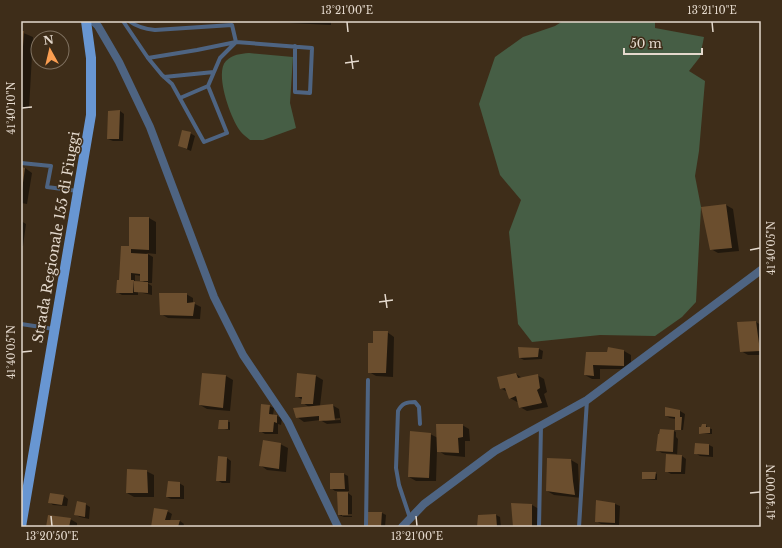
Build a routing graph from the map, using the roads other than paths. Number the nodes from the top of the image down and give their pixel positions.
1 (86, 21) edge
2 (93, 21) edge
3 (123, 21) edge
4 (129, 21) edge
5 (236, 42) junction
6 (295, 46) junction
7 (148, 58) junction
8 (214, 72) junction
9 (164, 77) junction
10 (208, 86) junction
11 (180, 98) junction
12 (21, 163) edge
13 (78, 191) junction
14 (761, 270) edge
15 (21, 324) edge
16 (55, 329) junction
17 (368, 380) dead end
18 (587, 400) junction
19 (420, 424) dead end
20 (541, 425) junction
21 (410, 518) junction
22 (21, 527) edge
23 (338, 527) edge
24 (366, 527) edge
25 (402, 527) edge
26 (539, 527) edge
27 (579, 527) edge

1 - 13 main road, Strada Regionale 155 di Fiuggi
2 - 23 street
3 - 7 lane
4 - 5 lane
5 - 6 lane
5 - 7 lane
5 - 8 lane
6 - 6 lane
7 - 9 lane
8 - 9 lane
8 - 10 lane
9 - 11 lane
10 - 11 lane
10 - 11 lane
12 - 13 lane
13 - 16 main road, Strada Regionale 155 di Fiuggi
14 - 18 street
15 - 16 lane
16 - 22 main road, Strada Regionale 155 di Fiuggi
17 - 24 lane
18 - 20 street
18 - 27 lane
19 - 21 lane
20 - 21 street
20 - 26 lane
21 - 25 street

